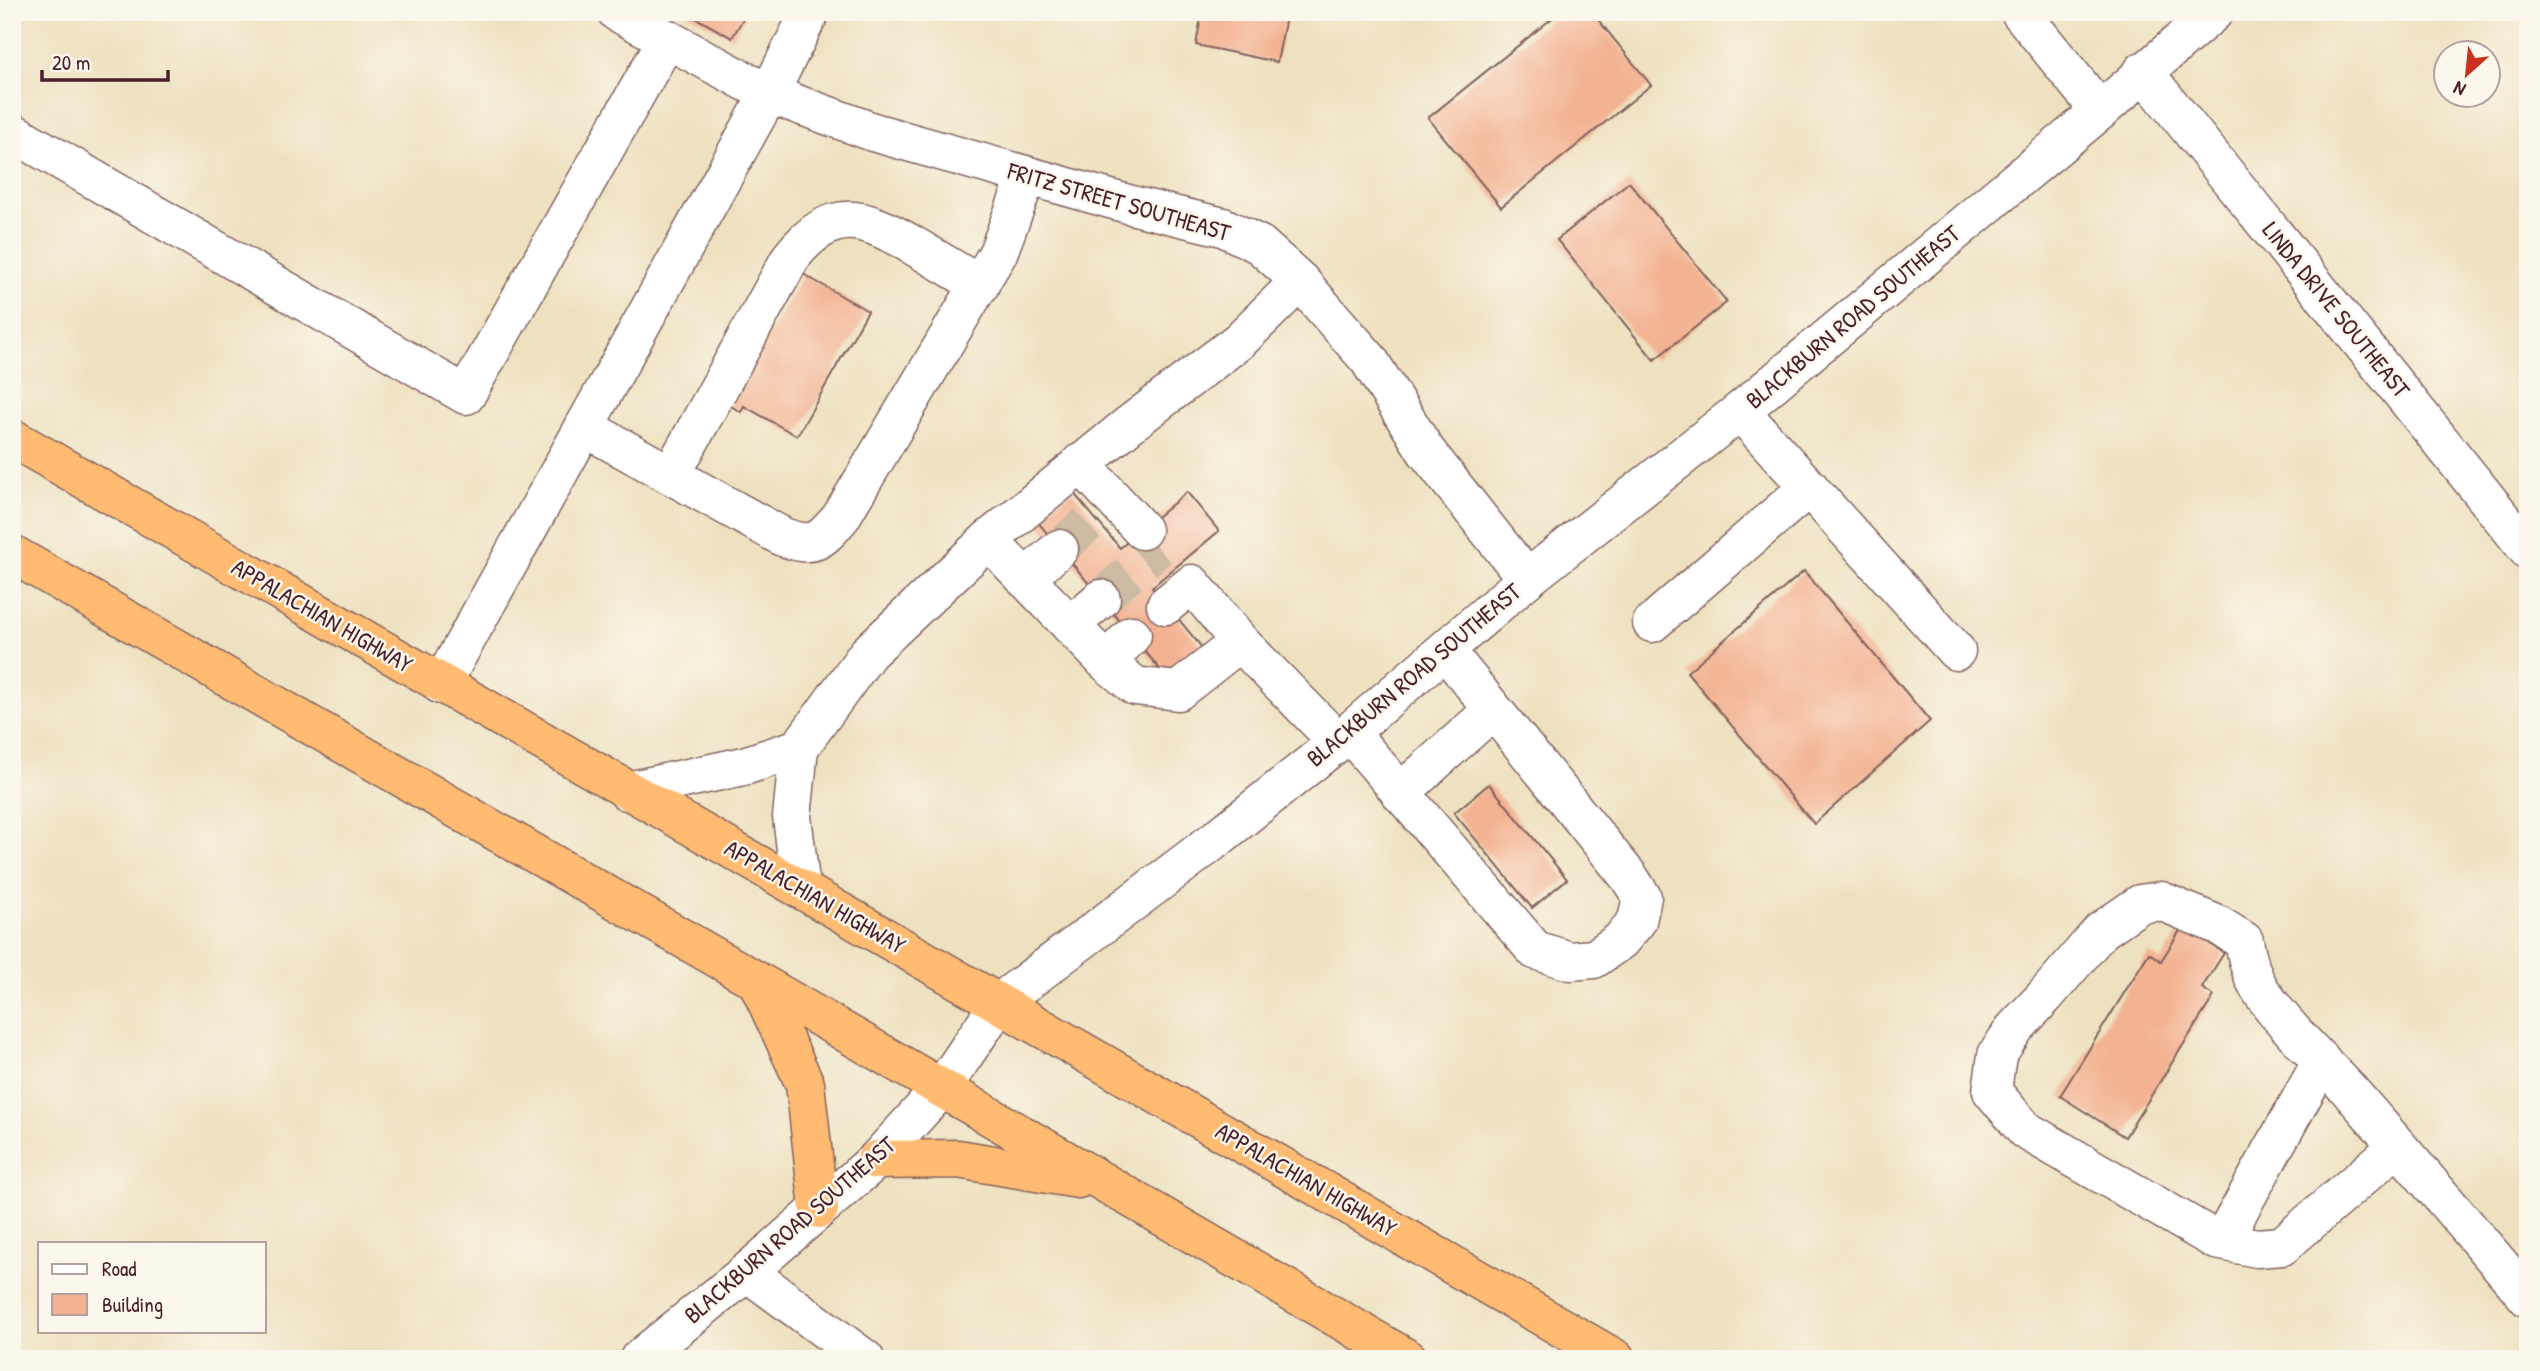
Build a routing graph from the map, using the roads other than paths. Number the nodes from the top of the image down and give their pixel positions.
1 (617, 12) edge
2 (810, 12) edge
3 (2020, 12) edge
4 (2214, 12) edge
5 (667, 39) junction
6 (2144, 71) junction
7 (769, 94) junction
8 (2100, 111) junction
9 (12, 132) edge
10 (1027, 176) junction
11 (1300, 281) junction
12 (980, 285) junction
13 (1740, 411) junction
14 (584, 427) junction
15 (12, 438) edge
16 (1080, 463) junction
17 (671, 475) junction
18 (1809, 487) junction
19 (1142, 530) dead end
20 (988, 540) junction
21 (1059, 549) tunnel mouth
22 (2528, 550) edge
23 (12, 554) edge
24 (1025, 579) junction
25 (1527, 579) junction
26 (1178, 585) dead end
27 (1101, 599) tunnel mouth
28 (1652, 623) dead end
29 (1070, 625) junction
30 (1132, 635) dead end
31 (1240, 642) junction
32 (1445, 650) junction
33 (1956, 651) dead end
34 (1106, 662) junction
35 (441, 685) junction
36 (1493, 709) junction
37 (1343, 737) junction
38 (799, 748) junction
39 (627, 791) junction
40 (1400, 793) junction
41 (801, 890) junction
42 (757, 981) junction
43 (1000, 1002) junction
44 (2322, 1061) junction
45 (942, 1088) junction
46 (2398, 1146) junction
47 (876, 1160) junction
48 (1102, 1183) junction
49 (819, 1209) junction
50 (2222, 1241) junction
51 (747, 1272) junction
52 (2528, 1298) edge
53 (639, 1359) edge
54 (865, 1359) edge
55 (1408, 1359) edge
56 (1616, 1359) edge

1 - 5 street, FRITZ STREET SOUTHEAST
2 - 7 street
3 - 8 street
4 - 6 street, BLACKBURN ROAD SOUTHEAST
5 - 7 street, FRITZ STREET SOUTHEAST
5 - 9 street
6 - 8 street, BLACKBURN ROAD SOUTHEAST
6 - 22 street, LINDA DRIVE SOUTHEAST
7 - 10 street, FRITZ STREET SOUTHEAST
7 - 14 street
8 - 13 street, BLACKBURN ROAD SOUTHEAST
10 - 11 street, FRITZ STREET SOUTHEAST
10 - 12 street
11 - 16 street
11 - 25 street, FRITZ STREET SOUTHEAST
12 - 17 street
12 - 17 street
13 - 18 street
13 - 25 street, BLACKBURN ROAD SOUTHEAST
14 - 17 street
14 - 35 street
15 - 35 highway, APPALACHIAN HIGHWAY
16 - 19 street
16 - 20 street
18 - 28 street
18 - 33 street
20 - 24 street
20 - 38 street
21 - 24 street
23 - 42 highway
24 - 29 street
25 - 32 street, BLACKBURN ROAD SOUTHEAST
26 - 31 street
27 - 29 street
29 - 34 street
30 - 34 street
31 - 34 street
31 - 37 street
32 - 36 street
32 - 37 street, BLACKBURN ROAD SOUTHEAST
35 - 39 highway, APPALACHIAN HIGHWAY
36 - 40 street
36 - 40 street
37 - 40 street
37 - 43 street, BLACKBURN ROAD SOUTHEAST
38 - 39 street
38 - 41 street
39 - 41 highway, APPALACHIAN HIGHWAY
41 - 43 highway, APPALACHIAN HIGHWAY
42 - 45 highway
42 - 49 highway
43 - 45 street, BLACKBURN ROAD SOUTHEAST
43 - 56 highway, APPALACHIAN HIGHWAY
44 - 46 street
44 - 50 street
44 - 50 street
45 - 47 street, BLACKBURN ROAD SOUTHEAST
45 - 48 highway
46 - 50 street
46 - 52 street
47 - 48 highway
47 - 49 street, BLACKBURN ROAD SOUTHEAST
48 - 55 highway
49 - 51 street, BLACKBURN ROAD SOUTHEAST
51 - 53 street, BLACKBURN ROAD SOUTHEAST
51 - 54 street

